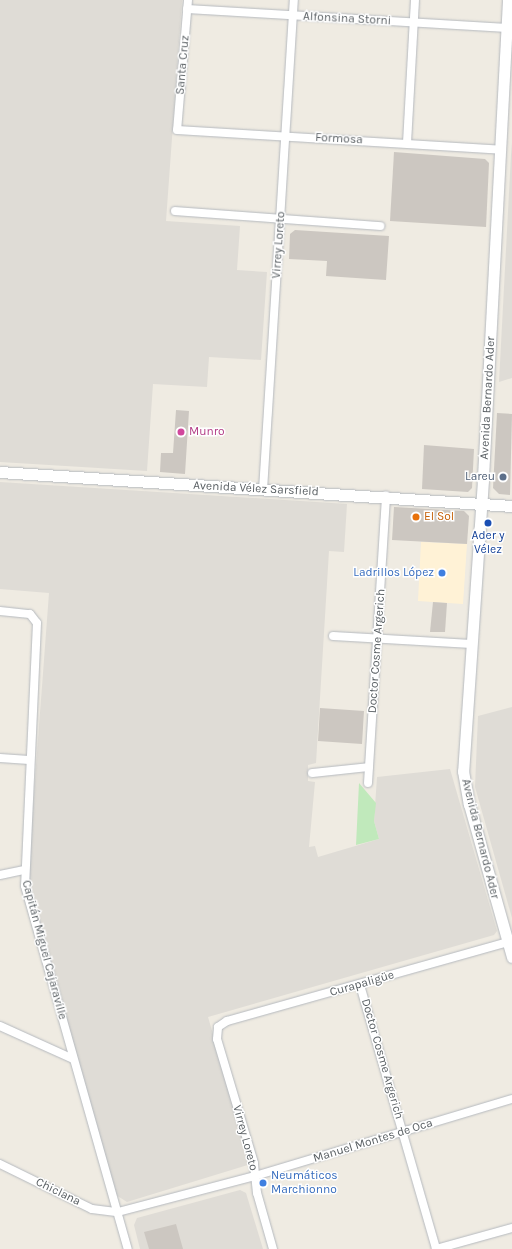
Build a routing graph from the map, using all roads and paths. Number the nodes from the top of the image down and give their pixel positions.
1 (188, 0) edge
2 (294, 0) edge
3 (415, 0) edge
4 (508, 0) edge
5 (187, 9) junction
6 (293, 16) junction
7 (414, 22) junction
8 (507, 28) junction
9 (177, 130) joint
10 (286, 136) junction
11 (407, 143) junction
12 (501, 150) junction
13 (174, 211) dead end
14 (280, 219) junction
15 (380, 226) dead end
16 (0, 472) edge
17 (263, 490) junction
18 (386, 496) junction
19 (482, 504) junction
20 (512, 506) edge
21 (0, 611) edge
22 (333, 636) dead end
23 (378, 639) junction
24 (472, 644) junction
25 (0, 758) edge
26 (29, 760) junction
27 (369, 767) junction
28 (312, 773) dead end
29 (368, 782) dead end
30 (24, 870) junction
31 (0, 875) edge
32 (508, 942) junction
33 (512, 957) edge
34 (360, 985) junction
35 (0, 1026) edge
36 (218, 1027) joint
37 (73, 1059) junction
38 (512, 1099) edge
39 (403, 1133) junction
40 (0, 1164) edge
41 (255, 1176) junction
42 (118, 1212) junction
43 (512, 1228) edge
44 (128, 1249) edge
45 (273, 1249) edge
46 (436, 1249) edge

1 - 5 street, Santa Cruz
2 - 6 street, Virrey Loreto
3 - 7 street
4 - 8 main road, Avenida Bernardo Ader
5 - 6 street, Alfonsina Storni
5 - 9 street, Santa Cruz
6 - 7 street, Alfonsina Storni
6 - 10 street, Virrey Loreto
7 - 8 street, Alfonsina Storni
7 - 11 street
8 - 12 main road, Avenida Bernardo Ader
9 - 10 street, Formosa
10 - 11 street, Formosa
10 - 14 street, Virrey Loreto
11 - 12 street, Formosa
12 - 19 main road, Avenida Bernardo Ader
13 - 14 street
14 - 15 street
14 - 17 street, Virrey Loreto
16 - 17 main road, Avenida Vélez Sarsfield
17 - 18 main road, Avenida Vélez Sarsfield
18 - 19 main road, Avenida Vélez Sarsfield
18 - 23 street, Doctor Cosme Argerich
19 - 20 main road, Avenida Vélez Sarsfield
19 - 24 main road, Avenida Bernardo Ader
21 - 26 street, Capitán Miguel Cajaraville
22 - 23 street
23 - 24 street
23 - 27 street, Doctor Cosme Argerich
24 - 32 main road, Avenida Bernardo Ader
25 - 26 street
26 - 30 street, Capitán Miguel Cajaraville
27 - 28 street
27 - 29 street, Doctor Cosme Argerich
30 - 31 street
30 - 37 street, Capitán Miguel Cajaraville
32 - 33 main road, Avenida Bernardo Ader
32 - 34 street, Curapaligüe
34 - 36 street, Curapaligüe
34 - 39 street, Doctor Cosme Argerich
35 - 37 street
36 - 41 street, Virrey Loreto
37 - 42 street, Capitán Miguel Cajaraville
38 - 39 street, Manuel Montes de Oca
39 - 41 street, Manuel Montes de Oca
39 - 46 street, Doctor Cosme Argerich
40 - 42 street, Chiclana
41 - 42 street, Manuel Montes de Oca
41 - 45 street, Virrey Loreto
42 - 44 street, Capitán Miguel Cajaraville
43 - 46 street

